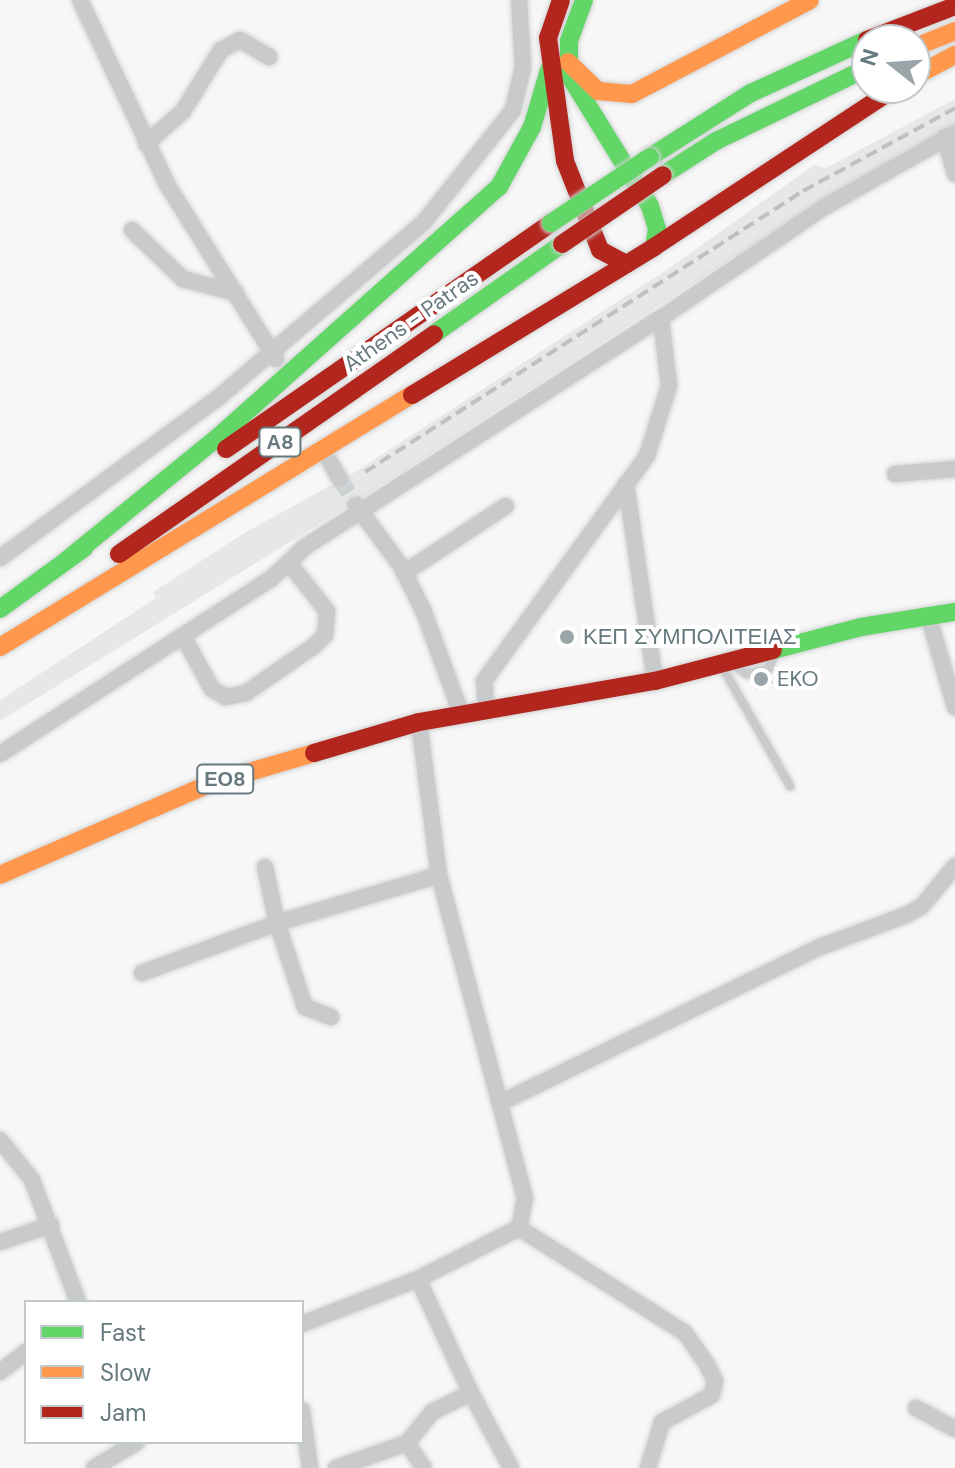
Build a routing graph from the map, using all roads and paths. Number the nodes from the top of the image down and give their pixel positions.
1 (80, 0) edge
2 (519, 0) edge
3 (561, 0) edge
4 (584, 0) edge
5 (810, 0) edge
6 (955, 6) edge
7 (908, 24) edge
8 (955, 31) edge
9 (931, 41) edge
10 (851, 47) edge
11 (955, 55) edge
12 (269, 57) dead end
13 (568, 62) junction
14 (931, 68) edge
15 (549, 70) junction
16 (851, 76) edge
17 (871, 104) edge
18 (950, 135) edge
19 (146, 144) junction
20 (955, 174) edge
21 (132, 230) dead end
22 (654, 247) junction
23 (626, 264) junction
24 (236, 293) junction
25 (661, 318) junction
26 (273, 353) junction
27 (283, 372) dead end
28 (330, 462) dead end
29 (955, 469) edge
30 (895, 474) dead end
31 (340, 479) tunnel mouth
32 (626, 484) junction
33 (506, 506) dead end
34 (358, 507) junction
35 (0, 558) edge
36 (68, 559) junction
37 (289, 563) junction
38 (404, 573) junction
39 (0, 609) edge
40 (955, 612) edge
41 (928, 615) junction
42 (183, 636) junction
43 (0, 645) edge
44 (728, 666) junction
45 (655, 681) junction
46 (486, 707) junction
47 (955, 707) edge
48 (461, 713) junction
49 (419, 722) junction
50 (0, 754) edge
51 (790, 786) dead end
52 (955, 866) edge
53 (265, 867) dead end
54 (0, 875) edge
55 (439, 875) junction
56 (277, 923) junction
57 (142, 973) dead end
58 (331, 1017) dead end
59 (500, 1103) junction
60 (0, 1140) edge
61 (51, 1225) junction
62 (519, 1228) junction
63 (0, 1242) edge
64 (418, 1279) junction
65 (75, 1300) edge
66 (304, 1323) edge
67 (24, 1354) edge
68 (0, 1372) edge
69 (471, 1393) junction
70 (916, 1408) dead end
71 (304, 1424) edge
72 (955, 1429) edge
73 (407, 1443) junction
74 (134, 1444) edge
75 (94, 1468) edge
76 (310, 1468) edge
77 (336, 1468) edge
78 (424, 1468) edge
79 (511, 1468) edge
80 (648, 1468) edge

1 - 19 street
2 - 26 street
3 - 15 main road
4 - 13 main road
5 - 13 main road
6 - 7 main road, Athens - Patras / Α8
8 - 9 main road
10 - 36 main road, Athens - Patras / Α8, bridge
11 - 14 main road
12 - 19 street
13 - 22 main road
15 - 23 main road
15 - 36 main road
16 - 43 main road, Athens - Patras / Α8, bridge
17 - 22 main road
18 - 20 street
18 - 25 street
19 - 24 street
21 - 24 street
22 - 23 main road
23 - 43 main road
24 - 26 street
25 - 32 street
25 - 34 street
26 - 27 street
26 - 35 street
28 - 31 street
29 - 30 street
32 - 45 street
32 - 46 street
33 - 38 street
34 - 37 street
34 - 38 street
36 - 39 main road, Athens - Patras / Α8
37 - 42 street
37 - 42 street
38 - 48 street
40 - 41 main road, ΕΟ8
41 - 44 main road, ΕΟ8
41 - 47 street
42 - 50 street
44 - 45 main road, ΕΟ8
44 - 51 lane
45 - 46 main road, ΕΟ8
46 - 48 main road, ΕΟ8
48 - 49 main road, ΕΟ8
49 - 54 main road, ΕΟ8
49 - 55 street
52 - 59 street
53 - 56 street
55 - 56 street
55 - 59 street
56 - 57 street
56 - 58 street
59 - 62 street
60 - 61 street
61 - 63 street
61 - 65 street
62 - 64 street
62 - 80 street
64 - 66 street
64 - 69 street
67 - 68 street
69 - 73 street
69 - 79 street
70 - 72 street
71 - 76 street
73 - 77 street
73 - 78 street
74 - 75 street

